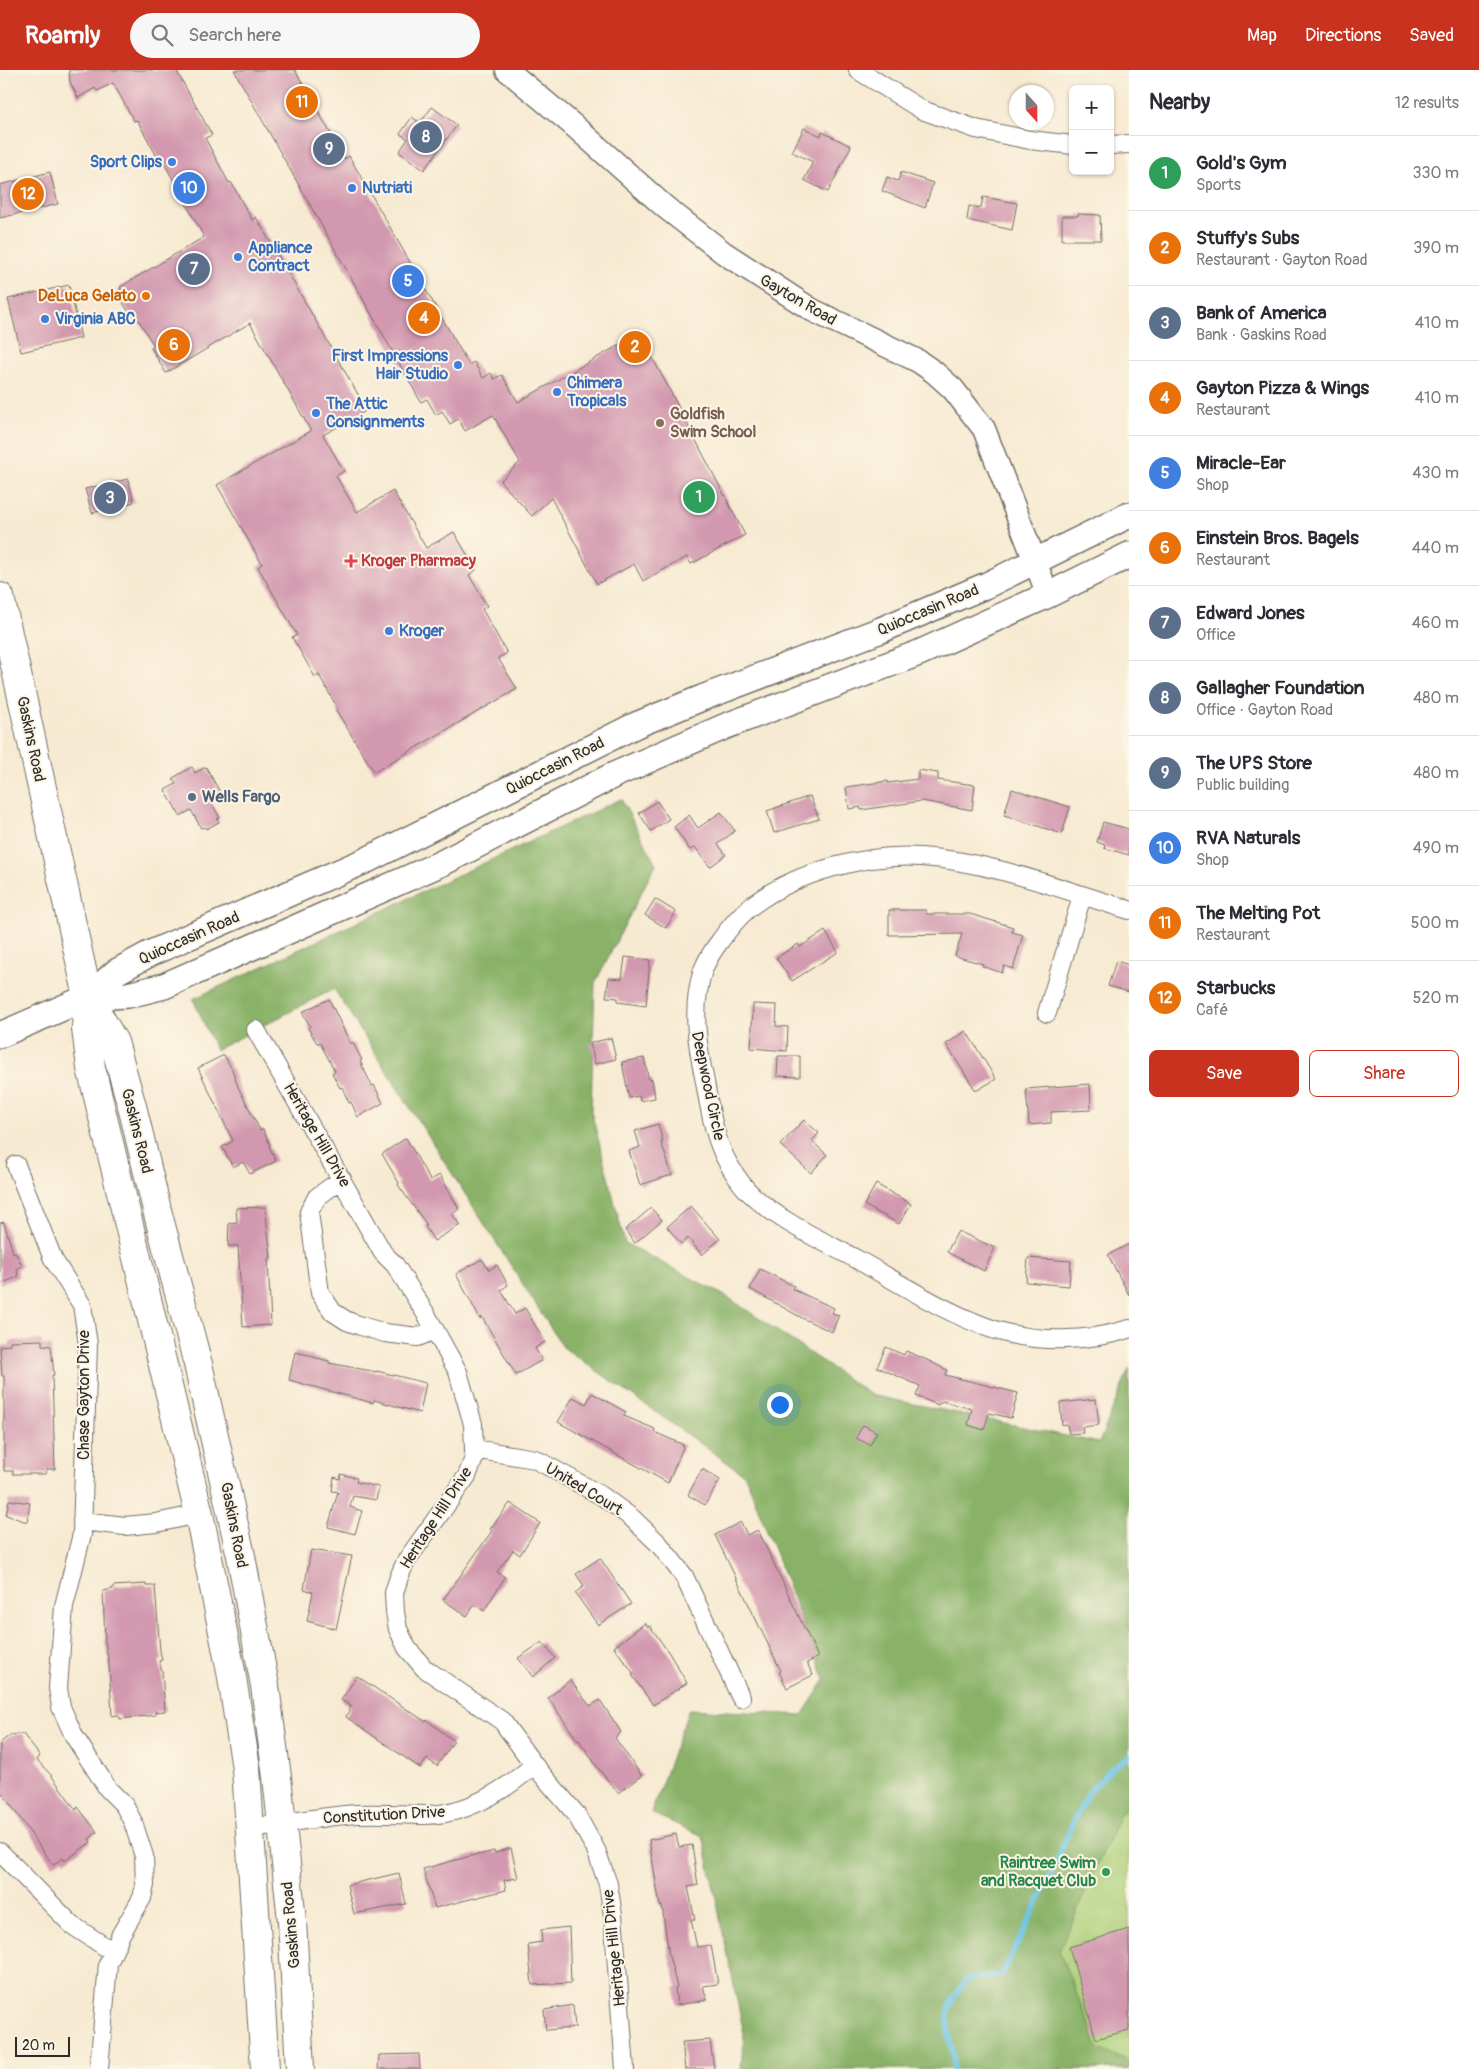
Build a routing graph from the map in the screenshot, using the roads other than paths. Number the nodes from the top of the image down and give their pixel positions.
1 (508, 70) edge
2 (858, 70) edge
3 (880, 76) edge
4 (1129, 144) edge
5 (1069, 145) edge
6 (1114, 145) edge
7 (1129, 515) edge
8 (1129, 555) edge
9 (1035, 561) junction
10 (1048, 595) junction
11 (0, 597) edge
12 (1082, 896) junction
13 (1129, 910) edge
14 (88, 997) junction
15 (1047, 1014) dead end
16 (256, 1030) dead end
17 (0, 1035) edge
18 (16, 1165) dead end
19 (342, 1179) junction
20 (1129, 1329) edge
21 (435, 1330) junction
22 (474, 1448) junction
23 (199, 1514) junction
24 (82, 1521) junction
25 (742, 1698) dead end
26 (534, 1765) junction
27 (282, 1824) junction
28 (250, 1828) junction
29 (0, 1852) edge
30 (113, 1952) junction
31 (99, 2069) edge
32 (265, 2069) edge
33 (300, 2069) edge
34 (625, 2069) edge

1 - 9 street, Gayton Road
2 - 3 street
3 - 5 street
4 - 6 street
7 - 9 main road
8 - 10 main road
9 - 10 street, Gayton Road
9 - 14 main road, Quioccasin Road
10 - 14 main road, Quioccasin Road
11 - 14 main road, Gaskins Road
12 - 13 street, Deepwood Circle
12 - 15 street
12 - 20 street, Deepwood Circle
14 - 17 main road, Quioccasin Road
14 - 23 main road, Gaskins Road
14 - 27 main road, Gaskins Road
16 - 19 street, Heritage Hill Drive
18 - 24 street, Chase Gayton Drive
19 - 21 street, Heritage Hill Drive
19 - 21 street
21 - 22 street, Heritage Hill Drive
22 - 25 street, United Court
22 - 26 street, Heritage Hill Drive
23 - 24 street
23 - 28 main road, Gaskins Road
24 - 30 street, Chase Gayton Drive
26 - 27 street, Constitution Drive
26 - 34 street, Heritage Hill Drive
27 - 28 street, Constitution Drive
27 - 33 main road, Gaskins Road
28 - 32 main road, Gaskins Road
29 - 30 street
30 - 31 street, Chase Gayton Drive

